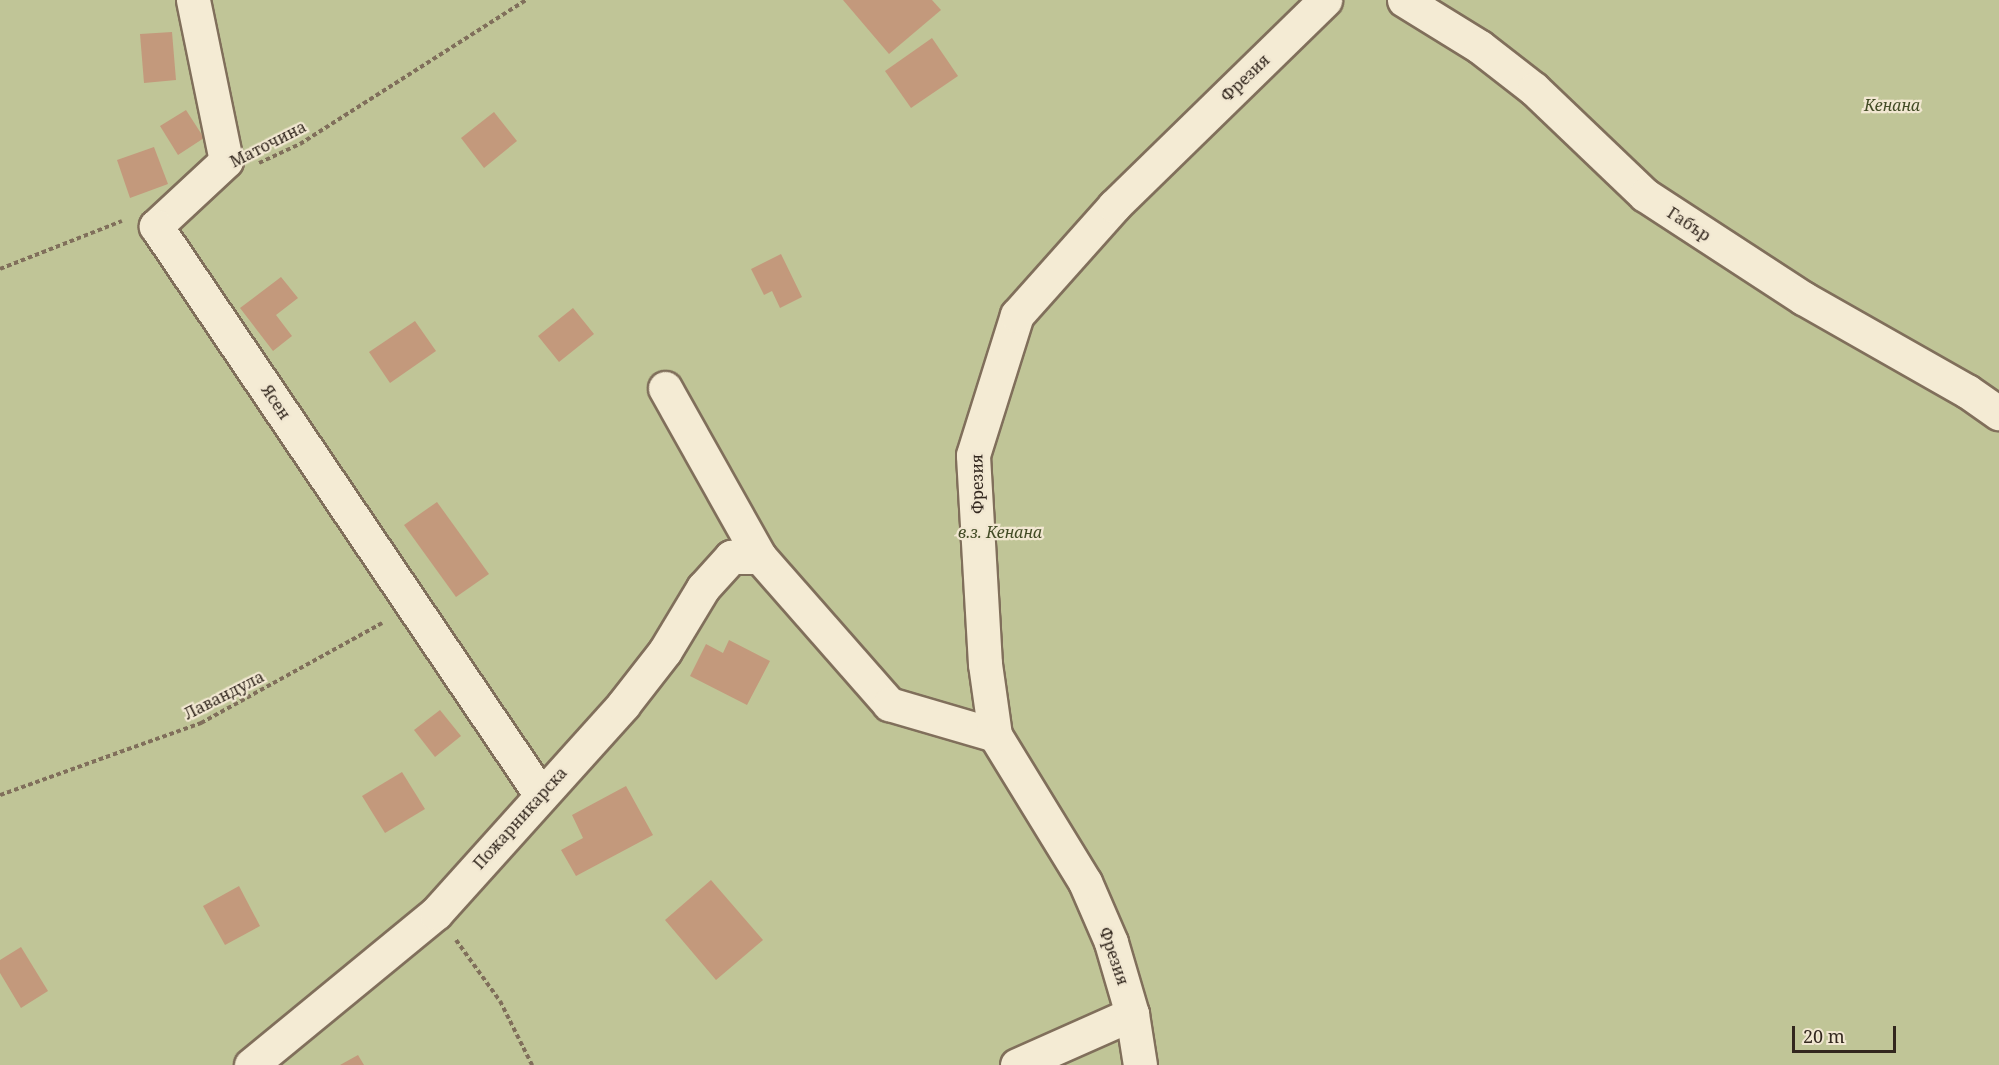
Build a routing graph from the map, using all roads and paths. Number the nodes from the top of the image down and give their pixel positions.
1 (193, 0) edge
2 (526, 0) edge
3 (1325, 0) edge
4 (1404, 0) edge
5 (249, 168) dead end
6 (133, 217) dead end
7 (0, 269) edge
8 (665, 388) dead end
9 (1999, 413) edge
10 (760, 557) junction
11 (415, 605) junction
12 (995, 735) junction
13 (0, 795) edge
14 (540, 795) junction
15 (436, 913) junction
16 (1132, 1014) junction
17 (251, 1065) edge
18 (532, 1065) edge
19 (1017, 1065) edge
20 (1140, 1065) edge

1 - 11 street, Ясен
2 - 5 path, Маточина
3 - 12 street, Фрезия
4 - 9 street, Габър
6 - 7 path
8 - 10 street
10 - 12 street
10 - 14 street, Пожарникарска
11 - 13 path, Лавандула
11 - 14 street, Ясен
12 - 16 street, Фрезия
14 - 15 street, Пожарникарска
15 - 17 street, Пожарникарска
15 - 18 path
16 - 19 street
16 - 20 street, Фрезия

